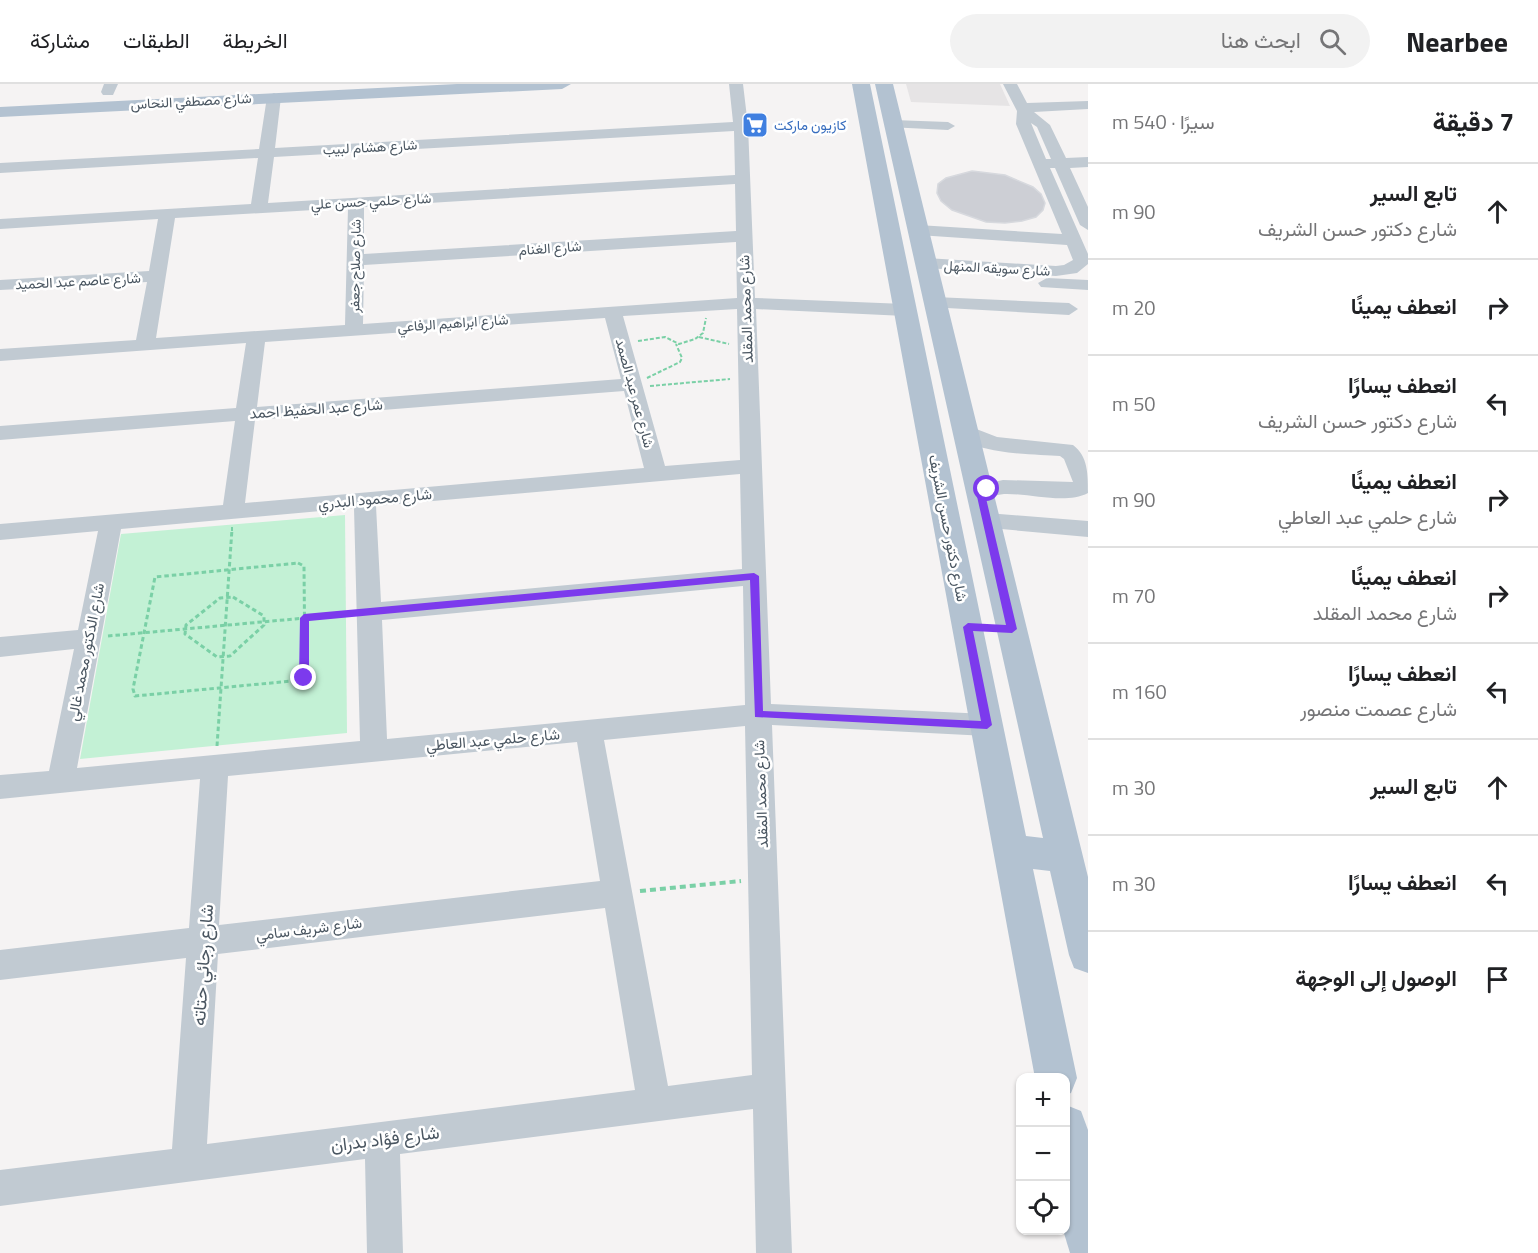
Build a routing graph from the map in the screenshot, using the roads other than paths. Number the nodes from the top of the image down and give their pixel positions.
1 (257, 84) edge
2 (460, 84) edge
3 (562, 84) edge
4 (736, 84) edge
5 (861, 84) edge
6 (884, 84) edge
7 (1010, 84) edge
8 (109, 88) edge
9 (433, 90) junction
10 (274, 97) junction
11 (0, 98) edge
12 (1088, 105) edge
13 (1023, 109) junction
14 (0, 112) edge
15 (893, 124) junction
16 (741, 126) junction
17 (948, 126) dead end
18 (267, 153) junction
19 (1088, 162) edge
20 (0, 168) edge
21 (1065, 168) junction
22 (1043, 169) junction
23 (1088, 172) edge
24 (742, 179) junction
25 (356, 202) junction
26 (259, 208) junction
27 (168, 214) junction
28 (0, 224) edge
29 (1088, 225) edge
30 (918, 230) junction
31 (744, 236) junction
32 (1079, 240) edge
33 (355, 260) junction
34 (157, 276) junction
35 (930, 281) junction
36 (0, 285) edge
37 (1088, 285) edge
38 (746, 303) junction
39 (1069, 309) dead end
40 (905, 310) junction
41 (613, 312) junction
42 (354, 330) junction
43 (256, 337) junction
44 (145, 345) junction
45 (0, 355) edge
46 (633, 385) junction
47 (245, 414) junction
48 (966, 432) junction
49 (0, 433) edge
50 (1001, 445) junction
51 (1029, 447) junction
52 (751, 466) junction
53 (657, 475) junction
54 (1012, 487) junction
55 (1044, 488) junction
56 (1071, 490) junction
57 (980, 492) junction
58 (365, 500) junction
59 (233, 512) junction
60 (111, 522) junction
61 (987, 522) junction
62 (1087, 529) edge
63 (0, 532) edge
64 (754, 576) junction
65 (369, 612) junction
66 (968, 627) junction
67 (1012, 629) junction
68 (89, 638) junction
69 (0, 647) edge
70 (758, 714) junction
71 (987, 725) junction
72 (589, 731) junction
73 (374, 751) junction
74 (215, 766) junction
75 (61, 781) junction
76 (0, 787) edge
77 (1011, 851) junction
78 (1065, 856) junction
79 (617, 893) junction
80 (205, 941) junction
81 (1088, 955) edge
82 (0, 965) edge
83 (1055, 1073) edge
84 (769, 1090) junction
85 (654, 1105) junction
86 (1065, 1127) edge
87 (382, 1140) junction
88 (188, 1164) junction
89 (0, 1188) edge
90 (1088, 1241) edge
91 (386, 1253) edge
92 (774, 1253) edge

1 - 8 main road, شارع مصطفي النحاس
2 - 9 main road
3 - 9 main road, شارع مصطفي النحاس
4 - 16 street, شارع محمد المقلد
5 - 40 main road, شارع دكتور حسن الشريف
6 - 15 main road
7 - 13 street
8 - 11 main road, شارع مصطفي النحاس
9 - 10 main road, شارع مصطفي النحاس
10 - 14 main road, شارع مصطفي النحاس
10 - 18 street
12 - 13 street
13 - 21 street
13 - 22 street
15 - 17 street
15 - 30 main road
16 - 18 street, شارع هشام لبيب
16 - 24 street, شارع محمد المقلد
18 - 20 street, شارع هشام لبيب
18 - 26 street
19 - 21 street
21 - 22 street
21 - 23 street
21 - 29 street
22 - 32 street
24 - 25 street, شارع حلمي حسن علي
24 - 31 street, شارع محمد المقلد
25 - 26 street, شارع حلمي حسن علي
25 - 33 street, شارع صلاح جعفر
26 - 27 street, شارع حلمي حسن علي
27 - 28 street, شارع حلمي حسن علي
27 - 34 street
30 - 32 street
30 - 35 main road
31 - 33 street, شارع الغنام
31 - 38 street, شارع محمد المقلد
32 - 35 street, شارع سويقه المنهل
33 - 42 street, شارع صلاح جعفر
34 - 36 street, شارع عاصم عبد الحميد
34 - 44 street
35 - 37 street, شارع سويقه المنهل
35 - 39 street
35 - 48 main road
38 - 40 street, شارع ابراهيم الرفاعي
38 - 41 street, شارع ابراهيم الرفاعي
38 - 52 street, شارع محمد المقلد
40 - 66 main road, شارع دكتور حسن الشريف
41 - 42 street, شارع ابراهيم الرفاعي
41 - 46 street, شارع عمر عبد الصمد
42 - 43 street, شارع ابراهيم الرفاعي
43 - 44 street, شارع ابراهيم الرفاعي
43 - 47 street
44 - 45 street, شارع ابراهيم الرفاعي
46 - 47 street, شارع عبد الحفيظ احمد
46 - 53 street, شارع عمر عبد الصمد
47 - 49 street, شارع عبد الحفيظ احمد
47 - 59 street
48 - 50 street
48 - 57 main road
50 - 51 street
50 - 54 street
51 - 55 street
51 - 56 street
52 - 53 street, شارع محمود البدري
52 - 64 street, شارع محمد المقلد
53 - 58 street, شارع محمود البدري
54 - 55 street
54 - 57 street
55 - 56 street
56 - 62 street
57 - 61 main road
58 - 59 street, شارع محمود البدري
58 - 65 street
59 - 60 street, شارع محمود البدري
60 - 63 street, شارع محمود البدري
60 - 68 street, شارع الدكتور محمد غالي
61 - 62 street
61 - 67 main road
64 - 65 street
64 - 70 street, شارع محمد المقلد
65 - 73 street
66 - 67 main road
66 - 71 main road, شارع دكتور حسن الشريف
67 - 78 main road
68 - 69 street
68 - 75 street, شارع الدكتور محمد غالي
70 - 71 street, شارع حلمي عبد العاطي
70 - 72 street, شارع حلمي عبد العاطي
70 - 84 street, شارع محمد المقلد
71 - 77 main road, شارع دكتور حسن الشريف
72 - 73 street, شارع حلمي عبد العاطي
72 - 79 street
73 - 74 street, شارع حلمي عبد العاطي
74 - 75 street, شارع حلمي عبد العاطي
74 - 80 street, شارع رجائي حتاته
75 - 76 street, شارع حلمي عبد العاطي
77 - 78 main road
77 - 83 main road, شارع دكتور حسن الشريف
78 - 81 main road
79 - 80 street, شارع شريف سامي
79 - 85 street
80 - 82 street, شارع شريف سامي
80 - 88 street, شارع رجائي حتاته
84 - 85 street, شارع فؤاد بدران
84 - 92 street, شارع محمد المقلد
85 - 87 street, شارع فؤاد بدران
86 - 90 main road
87 - 88 street, شارع فؤاد بدران
87 - 91 street
88 - 89 street, شارع فؤاد بدران

